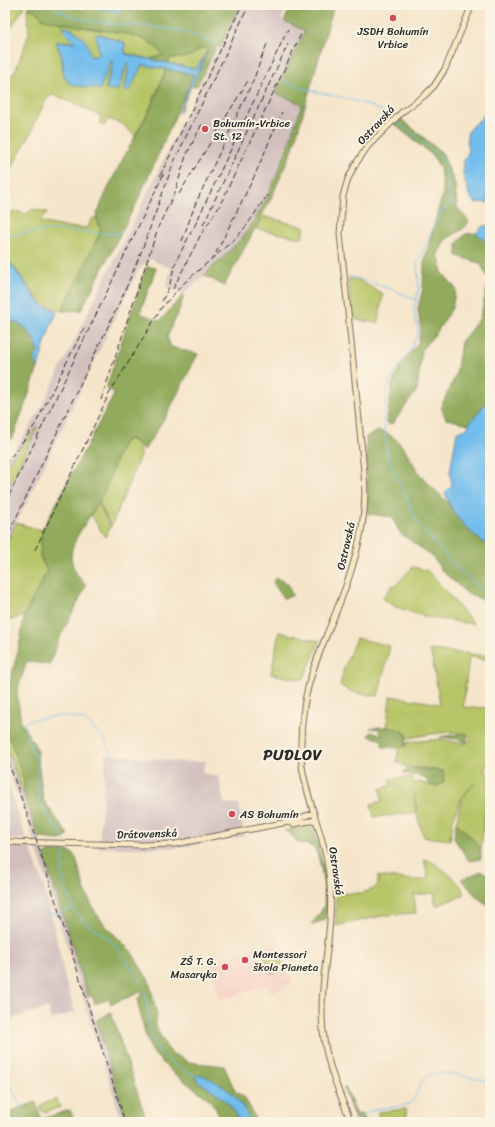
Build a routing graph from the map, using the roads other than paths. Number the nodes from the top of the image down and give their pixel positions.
1 (472, 5) edge
2 (314, 813) junction
3 (316, 820) junction
4 (288, 822) junction
5 (5, 842) edge
6 (351, 1122) edge

1 - 2 main road, Ostravská
2 - 3 main road, Ostravská
2 - 4 main road, Drátovenská
3 - 4 main road, Drátovenská
3 - 6 main road, Ostravská
4 - 5 main road, Drátovenská

